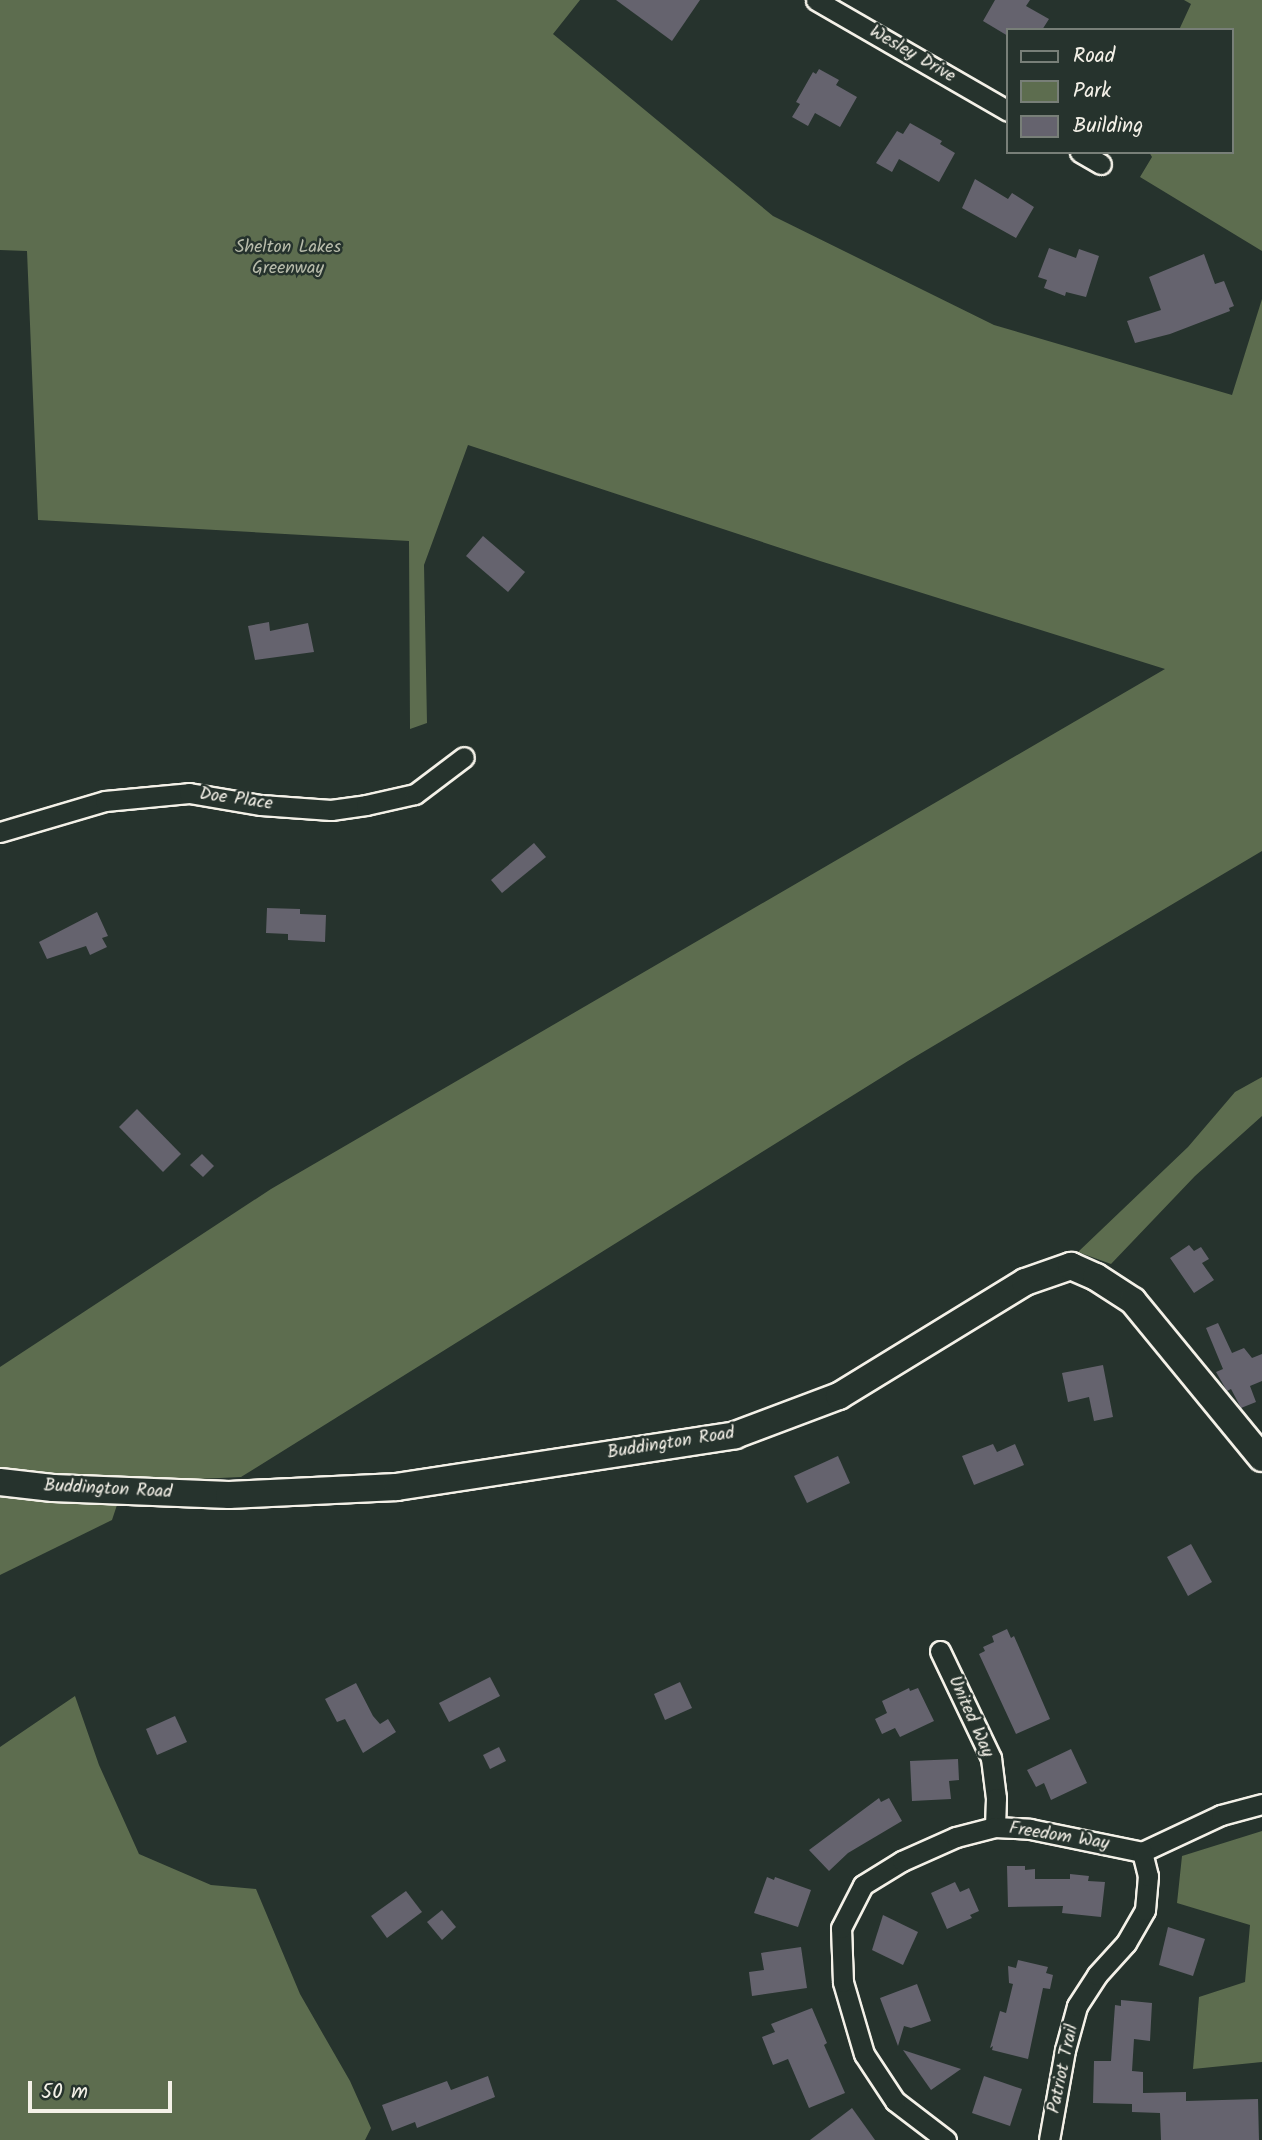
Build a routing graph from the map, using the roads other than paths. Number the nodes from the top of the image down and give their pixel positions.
1 (816, 0) edge
2 (1006, 110) edge
3 (1084, 154) edge
4 (1101, 164) dead end
5 (464, 757) dead end
6 (0, 832) edge
7 (1262, 1458) edge
8 (0, 1482) edge
9 (940, 1651) dead end
10 (1262, 1804) edge
11 (995, 1828) junction
12 (1142, 1852) junction
13 (946, 2140) edge
14 (1049, 2140) edge

1 - 2 street, Wesley Drive
3 - 4 street
5 - 6 street, Doe Place
7 - 8 street, Buddington Road
9 - 11 street, United Way
10 - 12 street
11 - 12 street, Freedom Way
11 - 13 street, Freedom Way
12 - 14 street, Patriot Trail

